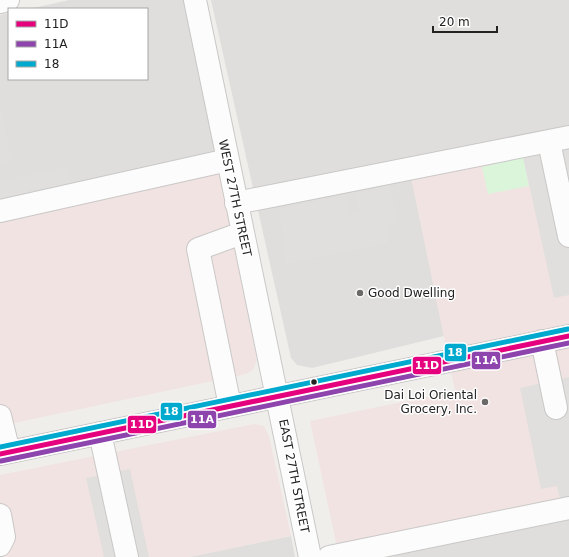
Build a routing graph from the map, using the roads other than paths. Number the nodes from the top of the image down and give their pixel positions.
1 (8, 0) edge
2 (195, 0) edge
3 (0, 2) edge
4 (559, 140) edge
5 (228, 160) junction
6 (236, 203) junction
7 (0, 211) edge
8 (242, 233) junction
9 (569, 236) edge
10 (569, 336) edge
11 (542, 341) junction
12 (277, 396) junction
13 (230, 406) junction
14 (556, 408) dead end
15 (0, 416) edge
16 (100, 433) junction
17 (4, 453) edge
18 (569, 508) edge
19 (0, 515) edge
20 (0, 546) edge
21 (127, 557) edge
22 (310, 557) edge
23 (329, 557) edge

1 - 3 street
2 - 5 street, WEST 27TH STREET
4 - 6 street
4 - 9 street
5 - 6 street, WEST 27TH STREET
5 - 7 street
6 - 8 street, WEST 27TH STREET
8 - 12 street, WEST 27TH STREET
8 - 13 street
10 - 11 street
11 - 12 street
11 - 14 street
12 - 13 street
12 - 22 street, EAST 27TH STREET
13 - 16 street
15 - 17 street
16 - 17 street
16 - 21 street
18 - 23 street
19 - 20 street

